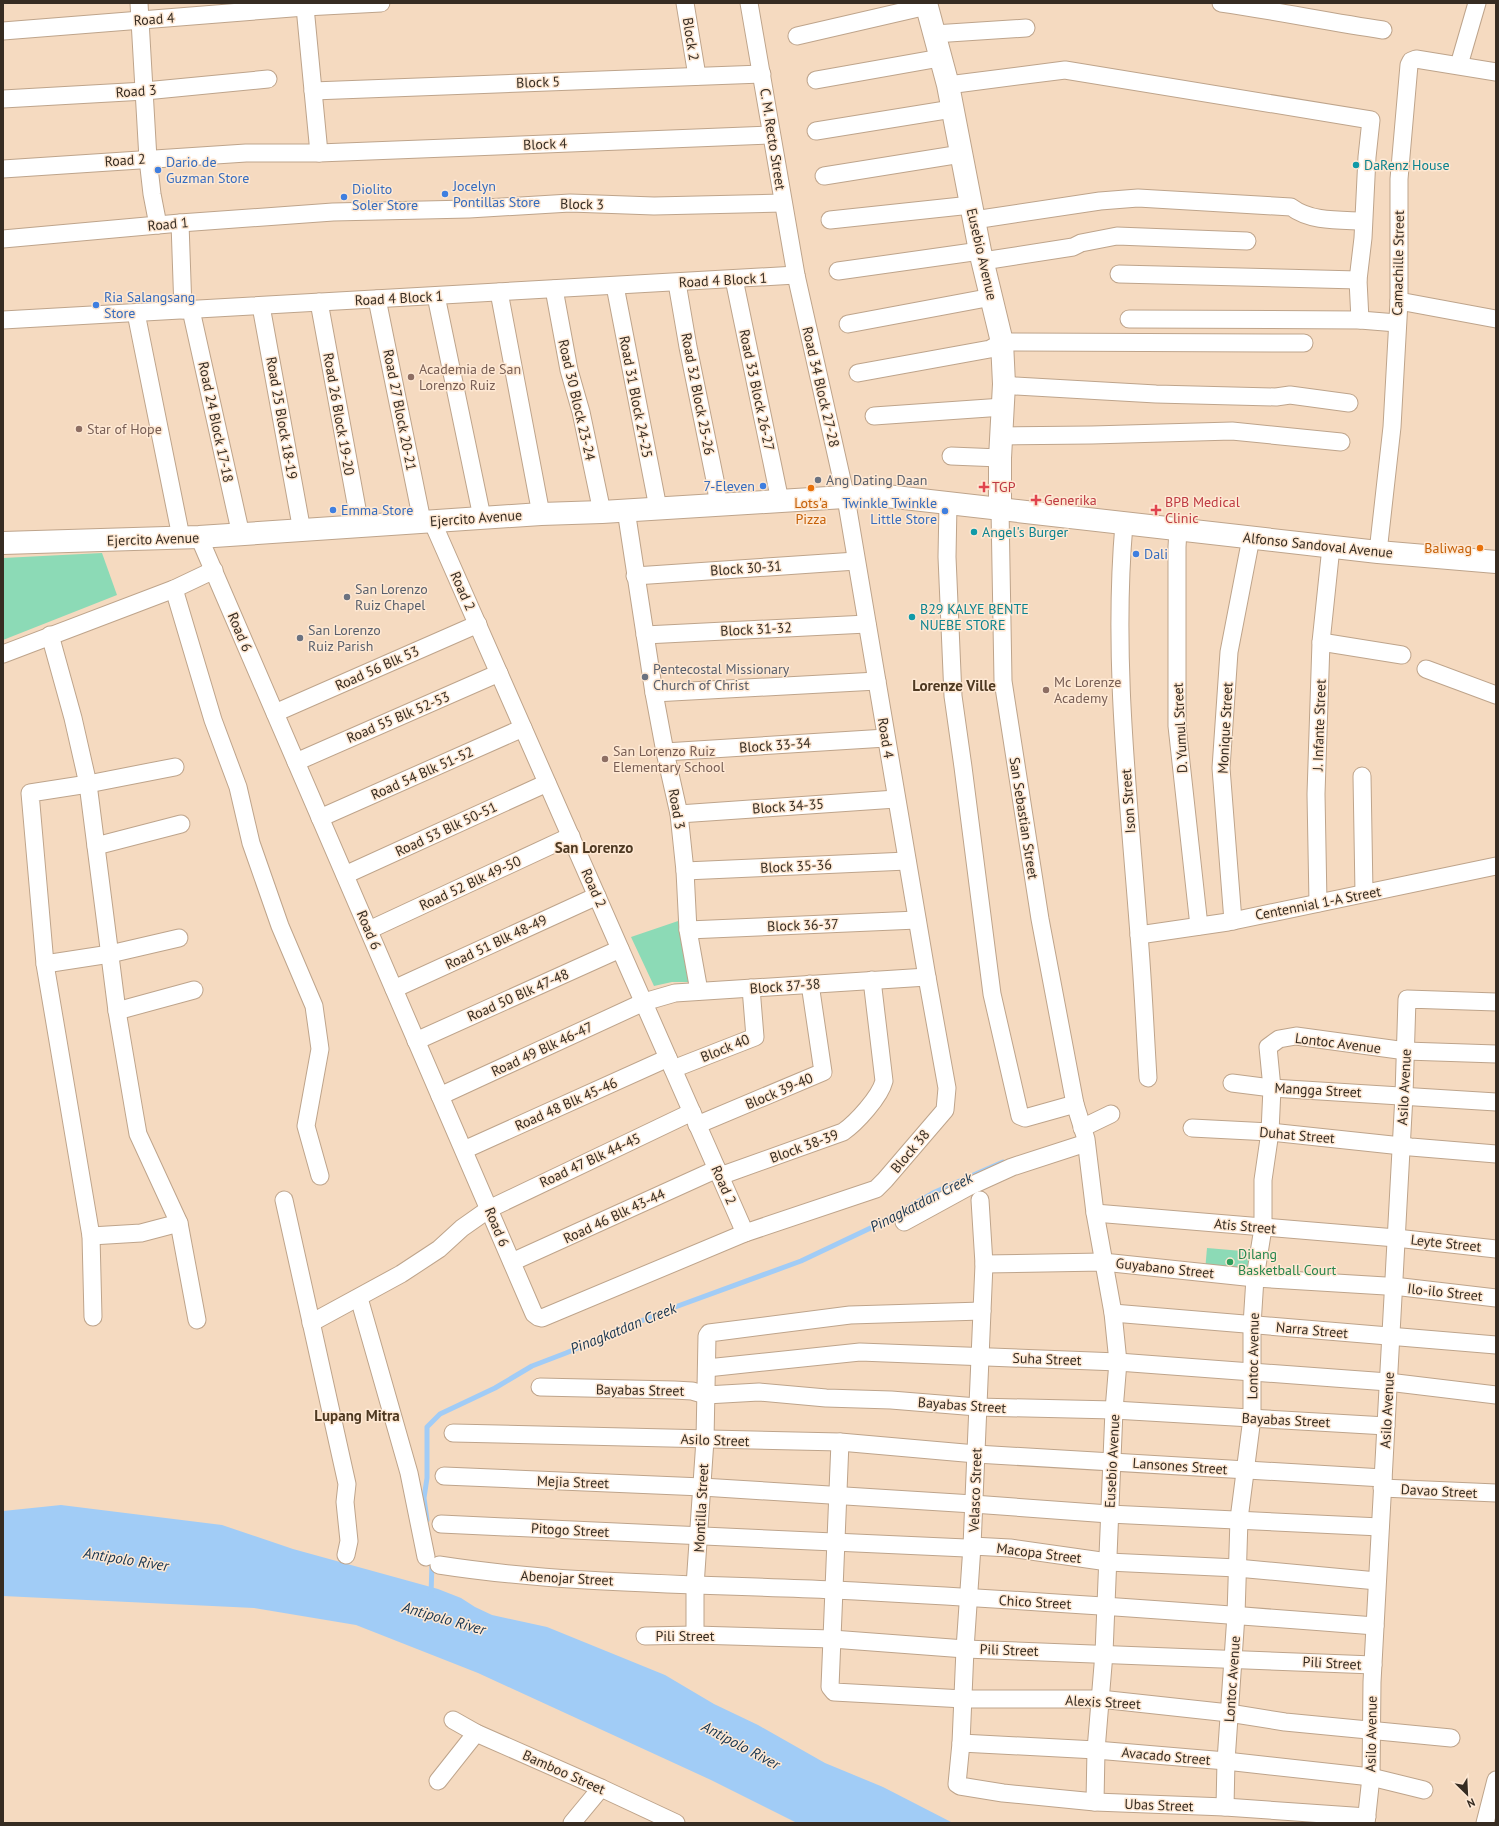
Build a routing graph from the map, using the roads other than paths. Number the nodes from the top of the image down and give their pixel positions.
1 (139, 3) edge
2 (381, 3) edge
3 (685, 3) edge
4 (749, 3) edge
5 (1221, 3) edge
6 (1477, 3) edge
7 (926, 5) edge
8 (305, 7) junction
9 (140, 20) junction
10 (1026, 28) dead end
11 (1383, 30) dead end
12 (3, 31) edge
13 (934, 34) junction
14 (797, 36) dead end
15 (940, 58) junction
16 (1459, 65) junction
17 (1496, 72) edge
18 (762, 74) junction
19 (697, 76) junction
20 (268, 79) dead end
21 (816, 80) dead end
22 (948, 85) junction
23 (145, 91) junction
24 (313, 91) junction
25 (3, 99) edge
26 (952, 108) junction
27 (816, 131) dead end
28 (771, 135) junction
29 (319, 153) junction
30 (961, 154) junction
31 (148, 159) junction
32 (3, 169) edge
33 (824, 176) dead end
34 (783, 203) junction
35 (333, 212) joint
36 (972, 212) junction
37 (830, 220) dead end
38 (1363, 221) junction
39 (180, 223) junction
40 (158, 224) junction
41 (3, 239) edge
42 (1247, 241) dead end
43 (982, 256) junction
44 (838, 271) dead end
45 (1118, 274) dead end
46 (796, 276) junction
47 (734, 279) junction
48 (1358, 280) junction
49 (678, 283) junction
50 (615, 286) junction
51 (554, 289) junction
52 (499, 292) junction
53 (436, 296) junction
54 (992, 297) junction
55 (377, 299) junction
56 (1399, 301) junction
57 (319, 302) junction
58 (261, 306) junction
59 (187, 310) junction
60 (136, 313) junction
61 (1129, 319) dead end
62 (1496, 319) edge
63 (3, 320) edge
64 (1360, 320) junction
65 (1397, 323) junction
66 (848, 324) dead end
67 (1002, 342) junction
68 (1304, 343) dead end
69 (858, 373) dead end
70 (1004, 384) junction
71 (1349, 403) dead end
72 (1002, 407) junction
73 (874, 416) dead end
74 (1001, 436) junction
75 (1341, 442) dead end
76 (951, 456) dead end
77 (1000, 458) junction
78 (878, 495) joint
79 (846, 498) junction
80 (780, 501) junction
81 (948, 504) junction
82 (718, 505) junction
83 (658, 508) junction
84 (1000, 509) junction
85 (626, 510) junction
86 (602, 512) junction
87 (541, 514) junction
88 (482, 518) junction
89 (427, 521) junction
90 (1124, 524) junction
91 (360, 526) junction
92 (1178, 530) junction
93 (302, 531) junction
94 (241, 535) junction
95 (190, 537) junction
96 (1251, 538) junction
97 (3, 543) edge
98 (1332, 547) junction
99 (1378, 552) junction
100 (856, 561) junction
101 (1496, 562) edge
102 (214, 570) junction
103 (636, 576) junction
104 (174, 589) junction
105 (478, 624) junction
106 (867, 624) junction
107 (50, 635) junction
108 (645, 635) junction
109 (1321, 642) junction
110 (3, 654) edge
111 (1402, 656) dead end
112 (1426, 669) dead end
113 (499, 673) junction
114 (877, 681) junction
115 (654, 693) junction
116 (1496, 695) edge
117 (275, 713) junction
118 (523, 728) junction
119 (886, 738) junction
120 (664, 752) junction
121 (296, 762) junction
122 (175, 767) dead end
123 (1362, 776) dead end
124 (547, 783) junction
125 (88, 784) junction
126 (896, 799) junction
127 (679, 814) junction
128 (320, 818) junction
129 (181, 824) dead end
130 (570, 836) junction
131 (96, 846) junction
132 (907, 861) junction
133 (1496, 866) edge
134 (685, 871) junction
135 (345, 875) junction
136 (1364, 893) junction
137 (597, 896) junction
138 (1318, 903) junction
139 (917, 920) junction
140 (1233, 921) junction
141 (1199, 926) junction
142 (369, 930) junction
143 (688, 930) junction
144 (1139, 935) junction
145 (179, 938) dead end
146 (620, 949) junction
147 (110, 954) junction
148 (45, 964) junction
149 (927, 977) junction
150 (872, 980) junction
151 (810, 984) junction
152 (751, 988) junction
153 (394, 989) junction
154 (194, 990) dead end
155 (699, 991) junction
156 (644, 1002) junction
157 (1496, 1002) edge
158 (117, 1011) junction
159 (416, 1041) junction
160 (1406, 1051) junction
161 (1496, 1054) edge
162 (671, 1063) junction
163 (1148, 1078) dead end
164 (1232, 1082) dead end
165 (1272, 1088) junction
166 (1404, 1095) junction
167 (440, 1096) junction
168 (1496, 1102) edge
169 (1075, 1104) junction
170 (1111, 1114) dead end
171 (695, 1118) junction
172 (1192, 1128) dead end
173 (1083, 1131) junction
174 (1270, 1132) junction
175 (1401, 1146) junction
176 (464, 1150) junction
177 (1496, 1154) edge
178 (718, 1172) junction
179 (320, 1176) dead end
180 (284, 1200) dead end
181 (980, 1200) dead end
182 (489, 1209) junction
183 (1095, 1213) junction
184 (904, 1222) dead end
185 (179, 1223) junction
186 (1263, 1228) junction
187 (745, 1233) junction
188 (91, 1236) junction
189 (1396, 1238) junction
190 (1496, 1248) edge
191 (512, 1262) junction
192 (1104, 1262) junction
193 (984, 1264) junction
194 (1255, 1278) junction
195 (1393, 1287) junction
196 (359, 1298) junction
197 (1496, 1298) edge
198 (982, 1311) junction
199 (1113, 1313) junction
200 (93, 1317) dead end
201 (542, 1318) joint
202 (197, 1320) dead end
203 (311, 1323) junction
204 (1252, 1325) junction
205 (1390, 1336) junction
206 (1496, 1345) edge
207 (979, 1356) junction
208 (1118, 1362) junction
209 (707, 1368) junction
210 (1252, 1372) junction
211 (1388, 1382) junction
212 (540, 1387) dead end
213 (1496, 1394) edge
214 (706, 1395) junction
215 (977, 1407) junction
216 (1114, 1410) junction
217 (1252, 1418) junction
218 (1386, 1426) junction
219 (453, 1433) dead end
220 (705, 1440) junction
221 (840, 1442) junction
222 (976, 1454) junction
223 (1112, 1461) junction
224 (1245, 1470) junction
225 (444, 1476) dead end
226 (1383, 1483) junction
227 (702, 1487) junction
228 (1496, 1493) edge
229 (837, 1496) junction
230 (973, 1504) junction
231 (1109, 1514) junction
232 (1239, 1519) junction
233 (441, 1524) dead end
234 (1380, 1527) junction
235 (700, 1536) junction
236 (835, 1542) junction
237 (972, 1546) junction
238 (346, 1555) dead end
239 (1108, 1562) junction
240 (1237, 1568) junction
241 (1377, 1581) junction
242 (695, 1586) junction
243 (834, 1590) junction
244 (969, 1598) junction
245 (1105, 1606) junction
246 (1236, 1615) junction
247 (1375, 1626) junction
248 (695, 1635) junction
249 (645, 1636) dead end
250 (832, 1639) junction
251 (965, 1649) junction
252 (1104, 1653) junction
253 (1234, 1658) junction
254 (1373, 1665) junction
255 (964, 1699) junction
256 (1100, 1699) junction
257 (1229, 1712) junction
258 (453, 1720) dead end
259 (1371, 1730) junction
260 (476, 1733) junction
261 (1451, 1738) dead end
262 (961, 1743) junction
263 (1096, 1750) junction
264 (1226, 1761) junction
265 (1371, 1777) junction
266 (957, 1780) joint
267 (1496, 1780) edge
268 (438, 1781) dead end
269 (601, 1788) junction
270 (1424, 1790) dead end
271 (1095, 1802) junction
272 (1225, 1807) junction
273 (1366, 1820) edge
274 (572, 1823) edge
275 (676, 1823) edge
276 (1485, 1823) edge

1 - 9 street
2 - 8 street, Road 4
3 - 19 street, Block 2
4 - 18 street, C. M. Recto Street
5 - 11 street
6 - 16 street
7 - 13 main road, Eusebio Avenue
7 - 14 street
8 - 9 street, Road 4
8 - 24 street
9 - 12 street, Road 4
9 - 23 street
10 - 13 street
13 - 15 main road, Eusebio Avenue
15 - 21 street
15 - 22 main road, Eusebio Avenue
16 - 17 street, Camachille Street
16 - 56 street, Camachille Street
18 - 19 street, Block 5
18 - 28 street, C. M. Recto Street
19 - 24 street, Block 5
20 - 23 street, Road 3
22 - 26 main road, Eusebio Avenue
22 - 38 street
23 - 25 street, Road 3
23 - 31 street
24 - 29 street
26 - 27 street
26 - 30 main road, Eusebio Avenue
28 - 29 street, Block 4
28 - 34 street, C. M. Recto Street
29 - 31 street, Road 2
30 - 33 street
30 - 36 main road, Eusebio Avenue
31 - 32 street, Road 2
31 - 40 street
34 - 35 street, Block 3
34 - 46 street, C. M. Recto Street
35 - 39 street, Road 1
36 - 37 street
36 - 38 street
36 - 43 main road, Eusebio Avenue
38 - 48 street
39 - 40 street, Road 1
39 - 59 street, Road 24 Block 17-18
40 - 41 street, Road 1
42 - 43 street
43 - 44 street
43 - 54 main road, Eusebio Avenue
45 - 48 street
46 - 47 street, Road 4 Block 1
46 - 79 street, Road 34 Block 27-28
47 - 49 street, Road 4 Block 1
47 - 80 street, Road 33 Block 26-27
48 - 64 street
49 - 50 street, Road 4 Block 1
49 - 82 street, Road 32 Block 25-26
50 - 51 street, Road 4 Block 1
50 - 83 street, Road 31 Block 24-25
51 - 52 street, Road 4 Block 1
51 - 86 street, Road 30 Block 23-24
52 - 53 street, Road 4 Block 1
52 - 87 street
53 - 55 street, Road 4 Block 1
53 - 88 street
54 - 66 street
54 - 67 main road, Eusebio Avenue
55 - 57 street, Road 4 Block 1
55 - 89 street, Road 27 Block 20-21
56 - 62 street
56 - 65 street, Camachille Street
57 - 58 street, Road 4 Block 1
57 - 91 street, Road 26 Block 19-20
58 - 59 street, Road 4 Block 1
58 - 93 street, Road 25 Block 18-19
59 - 60 street, Road 4 Block 1
59 - 94 street, Road 24 Block 17-18
60 - 63 street, Road 4 Block 1
60 - 95 street, Road 6
61 - 64 street
64 - 65 street
65 - 99 street, Camachille Street
67 - 68 street
67 - 69 street
67 - 70 main road, Eusebio Avenue
70 - 71 street
70 - 72 main road, Eusebio Avenue
72 - 73 street
72 - 74 main road, Eusebio Avenue
74 - 75 street
74 - 77 main road, Eusebio Avenue
76 - 77 street
77 - 84 main road, Eusebio Avenue
78 - 79 main road, Ejercito Avenue
78 - 81 main road, Alfonso Sandoval Avenue
79 - 80 main road, Ejercito Avenue
79 - 100 street, Road 4
80 - 82 main road, Ejercito Avenue
81 - 84 main road, Alfonso Sandoval Avenue
81 - 169 street
82 - 83 main road, Ejercito Avenue
83 - 85 main road, Ejercito Avenue
84 - 90 main road, Alfonso Sandoval Avenue
84 - 169 street, San Sebastian Street
85 - 86 main road, Ejercito Avenue
85 - 103 street, Road 3
86 - 87 main road, Ejercito Avenue
87 - 88 main road, Ejercito Avenue
88 - 89 main road, Ejercito Avenue
89 - 91 main road, Ejercito Avenue
89 - 105 street, Road 2
90 - 92 main road, Alfonso Sandoval Avenue
90 - 144 street, Ison Street
91 - 93 main road, Ejercito Avenue
92 - 96 main road, Alfonso Sandoval Avenue
92 - 141 street, D. Yumul Street
93 - 94 main road, Ejercito Avenue
94 - 95 main road, Ejercito Avenue
95 - 97 main road, Ejercito Avenue
95 - 102 street, Road 6
96 - 98 main road, Alfonso Sandoval Avenue
96 - 140 street, Monique Street
98 - 99 main road, Alfonso Sandoval Avenue
98 - 109 street, J. Infante Street
99 - 101 main road, Alfonso Sandoval Avenue
100 - 103 street, Block 30-31
100 - 106 street, Road 4
102 - 104 street
102 - 117 street, Road 6
103 - 108 street, Road 3
104 - 107 street
104 - 179 street
105 - 113 street, Road 2
105 - 117 street, Road 56 Blk 53
106 - 108 street, Block 31-32
106 - 114 street, Road 4
107 - 110 street
107 - 125 street
108 - 115 street, Road 3
109 - 111 street
109 - 138 street, J. Infante Street
112 - 116 street
113 - 118 street, Road 2
113 - 121 street, Road 55 Blk 52-53
114 - 115 street
114 - 119 street, Road 4
115 - 120 street, Road 3
117 - 121 street, Road 6
118 - 124 street, Road 2
118 - 128 street, Road 54 Blk 51-52
119 - 120 street, Block 33-34
119 - 126 street, Road 4
120 - 127 street, Road 3
121 - 128 street, Road 6
122 - 125 street
123 - 136 street
124 - 130 street, Road 2
124 - 135 street, Road 53 Blk 50-51
125 - 131 street
125 - 148 street
126 - 127 street, Block 34-35
126 - 132 street, Road 4
127 - 134 street, Road 3
128 - 135 street, Road 6
129 - 131 street
130 - 137 street, Road 2
130 - 142 street, Road 52 Blk 49-50
131 - 147 street
132 - 134 street, Block 35-36
132 - 139 street, Road 4
133 - 136 street, Centennial 1-A Street
134 - 143 street, Road 3
135 - 142 street, Road 6
136 - 138 street, Centennial 1-A Street
137 - 146 street, Road 2
137 - 153 street, Road 51 Blk 48-49
138 - 140 street, Centennial 1-A Street
139 - 143 street, Block 36-37
139 - 149 street, Road 4
140 - 141 street, Centennial 1-A Street
141 - 144 street, Centennial 1-A Street
142 - 153 street, Road 6
143 - 155 street, Road 3
144 - 163 street, Ison Street
145 - 147 street
146 - 156 street, Road 2
146 - 159 street, Road 50 Blk 47-48
147 - 148 street
147 - 158 street
148 - 188 street
149 - 150 street, Block 37-38
149 - 187 street, Block 38
150 - 151 street, Block 37-38
150 - 178 street, Block 38-39
151 - 152 street, Block 37-38
151 - 171 street, Block 39-40
152 - 155 street, Block 37-38
152 - 162 street, Block 40
153 - 159 street, Road 6
154 - 158 street
155 - 156 street, Block 37-38
156 - 162 street, Road 2
156 - 167 street, Road 49 Blk 46-47
157 - 160 street, Asilo Avenue
158 - 185 street
159 - 167 street, Road 6
160 - 161 street
160 - 165 street, Lontoc Avenue
160 - 166 street, Asilo Avenue
162 - 171 street, Road 2
162 - 176 street, Road 48 Blk 45-46
164 - 165 street, Mangga Street
165 - 166 street, Mangga Street
165 - 174 street, Lontoc Avenue
166 - 168 street, Mangga Street
166 - 175 street, Asilo Avenue
167 - 176 street, Road 6
169 - 173 street, San Sebastian Street
170 - 173 street
171 - 178 street, Road 2
171 - 182 street, Road 47 Blk 44-45
172 - 174 street, Duhat Street
173 - 183 street, Eusebio Avenue
173 - 184 street
174 - 175 street, Duhat Street
174 - 186 street, Lontoc Avenue
175 - 177 street, Duhat Street
175 - 189 street, Asilo Avenue
176 - 182 street, Road 6
178 - 187 street, Road 2
178 - 191 street, Road 46 Blk 43-44
180 - 203 street
181 - 193 street, Velasco Street
182 - 191 street, Road 6
182 - 196 street, Road 47 Blk 44-45
183 - 186 street, Atis Street
183 - 192 street, Eusebio Avenue
185 - 188 street
185 - 202 street
186 - 189 street, Atis Street
186 - 194 street, Lontoc Avenue
187 - 201 street, Block 38
188 - 200 street
189 - 190 street, Leyte Street
189 - 195 street, Asilo Avenue
191 - 201 street, Road 6
192 - 193 street, Guyabano Street
192 - 194 street, Guyabano Street
192 - 199 street, Eusebio Avenue
193 - 198 street, Velasco Street
194 - 195 street, Guyabano Street
194 - 204 street, Lontoc Avenue
195 - 197 street, Ilo-ilo Street
195 - 205 street, Asilo Avenue
196 - 203 street, Road 47 Blk 44-45
196 - 242 street, Abenojar Street
198 - 207 street, Velasco Street
198 - 209 street, Montilla Street
199 - 204 street, Narra Street
199 - 208 street, Eusebio Avenue
203 - 238 street
204 - 205 street, Narra Street
204 - 210 street, Lontoc Avenue
205 - 206 street, Narra Street
205 - 211 street, Asilo Avenue
207 - 208 street, Suha Street
207 - 209 street, Suha Street
207 - 215 street, Velasco Street
208 - 210 street, Suha Street
208 - 216 street, Eusebio Avenue
209 - 214 street, Montilla Street
210 - 211 street, Suha Street
210 - 217 street, Lontoc Avenue
211 - 213 street, Suha Street
211 - 218 street, Asilo Avenue
212 - 214 street, Bayabas Street
214 - 215 street, Bayabas Street
214 - 220 street, Montilla Street
215 - 216 street, Bayabas Street
215 - 222 street, Velasco Street
216 - 217 street, Bayabas Street
216 - 223 street, Eusebio Avenue
217 - 218 street, Bayabas Street
217 - 224 street, Lontoc Avenue
218 - 226 street, Asilo Avenue
219 - 220 street, Asilo Street
220 - 221 street, Asilo Street
220 - 227 street, Montilla Street
221 - 222 street, Asilo Street
221 - 229 street
222 - 223 street, Lansones Street
222 - 230 street, Velasco Street
223 - 224 street, Lansones Street
223 - 231 street, Eusebio Avenue
224 - 226 street, Lansones Street
224 - 232 street, Lontoc Avenue
225 - 227 street, Mejia Street
226 - 228 street, Davao Street
226 - 234 street, Asilo Avenue
227 - 229 street
227 - 235 street, Montilla Street
229 - 230 street
229 - 236 street
230 - 231 street
230 - 237 street, Velasco Street
231 - 232 street
231 - 239 street, Eusebio Avenue
232 - 234 street
232 - 240 street, Lontoc Avenue
233 - 235 street, Pitogo Street
234 - 241 street, Asilo Avenue
235 - 236 street, Macopa Street
235 - 242 street, Montilla Street
236 - 237 street, Macopa Street
236 - 243 street
237 - 239 street, Macopa Street
237 - 244 street, Velasco Street
239 - 240 street, Macopa Street
239 - 245 street, Eusebio Avenue
240 - 241 street, Macopa Street
240 - 246 street, Lontoc Avenue
241 - 247 street, Asilo Avenue
242 - 243 street, Chico Street
242 - 248 street, Montilla Street
243 - 244 street, Chico Street
243 - 250 street
244 - 245 street, Chico Street
244 - 251 street, Velasco Street
245 - 246 street, Chico Street
245 - 252 street, Eusebio Avenue
246 - 247 street, Chico Street
246 - 253 street, Lontoc Avenue
247 - 254 street, Asilo Avenue
248 - 249 street, Pili Street
248 - 250 street, Pili Street
250 - 251 street, Pili Street
250 - 255 street, Alexis Street
251 - 252 street, Pili Street
251 - 255 street, Velasco Street
252 - 253 street, Pili Street
252 - 256 street, Eusebio Avenue
253 - 254 street, Pili Street
253 - 257 street, Lontoc Avenue
254 - 259 street, Asilo Avenue
255 - 256 street, Alexis Street
255 - 262 street, Velasco Street
256 - 257 street, Alexis Street
256 - 263 street, Eusebio Avenue
257 - 259 street, Alexis Street
257 - 264 street, Lontoc Avenue
258 - 260 street, Bamboo Street
259 - 261 street, Alexis Street
259 - 265 street, Asilo Avenue
260 - 268 street
260 - 269 street, Bamboo Street
262 - 263 street, Avacado Street
262 - 266 street, Velasco Street
263 - 264 street, Avacado Street
263 - 271 street, Eusebio Avenue
264 - 265 street, Avacado Street
264 - 272 street, Lontoc Avenue
265 - 270 street, Avacado Street
265 - 273 street, Asilo Avenue
266 - 271 street, Ubas Street
267 - 276 street
269 - 274 street
269 - 275 street, Bamboo Street
271 - 272 street, Ubas Street
272 - 273 street, Ubas Street

